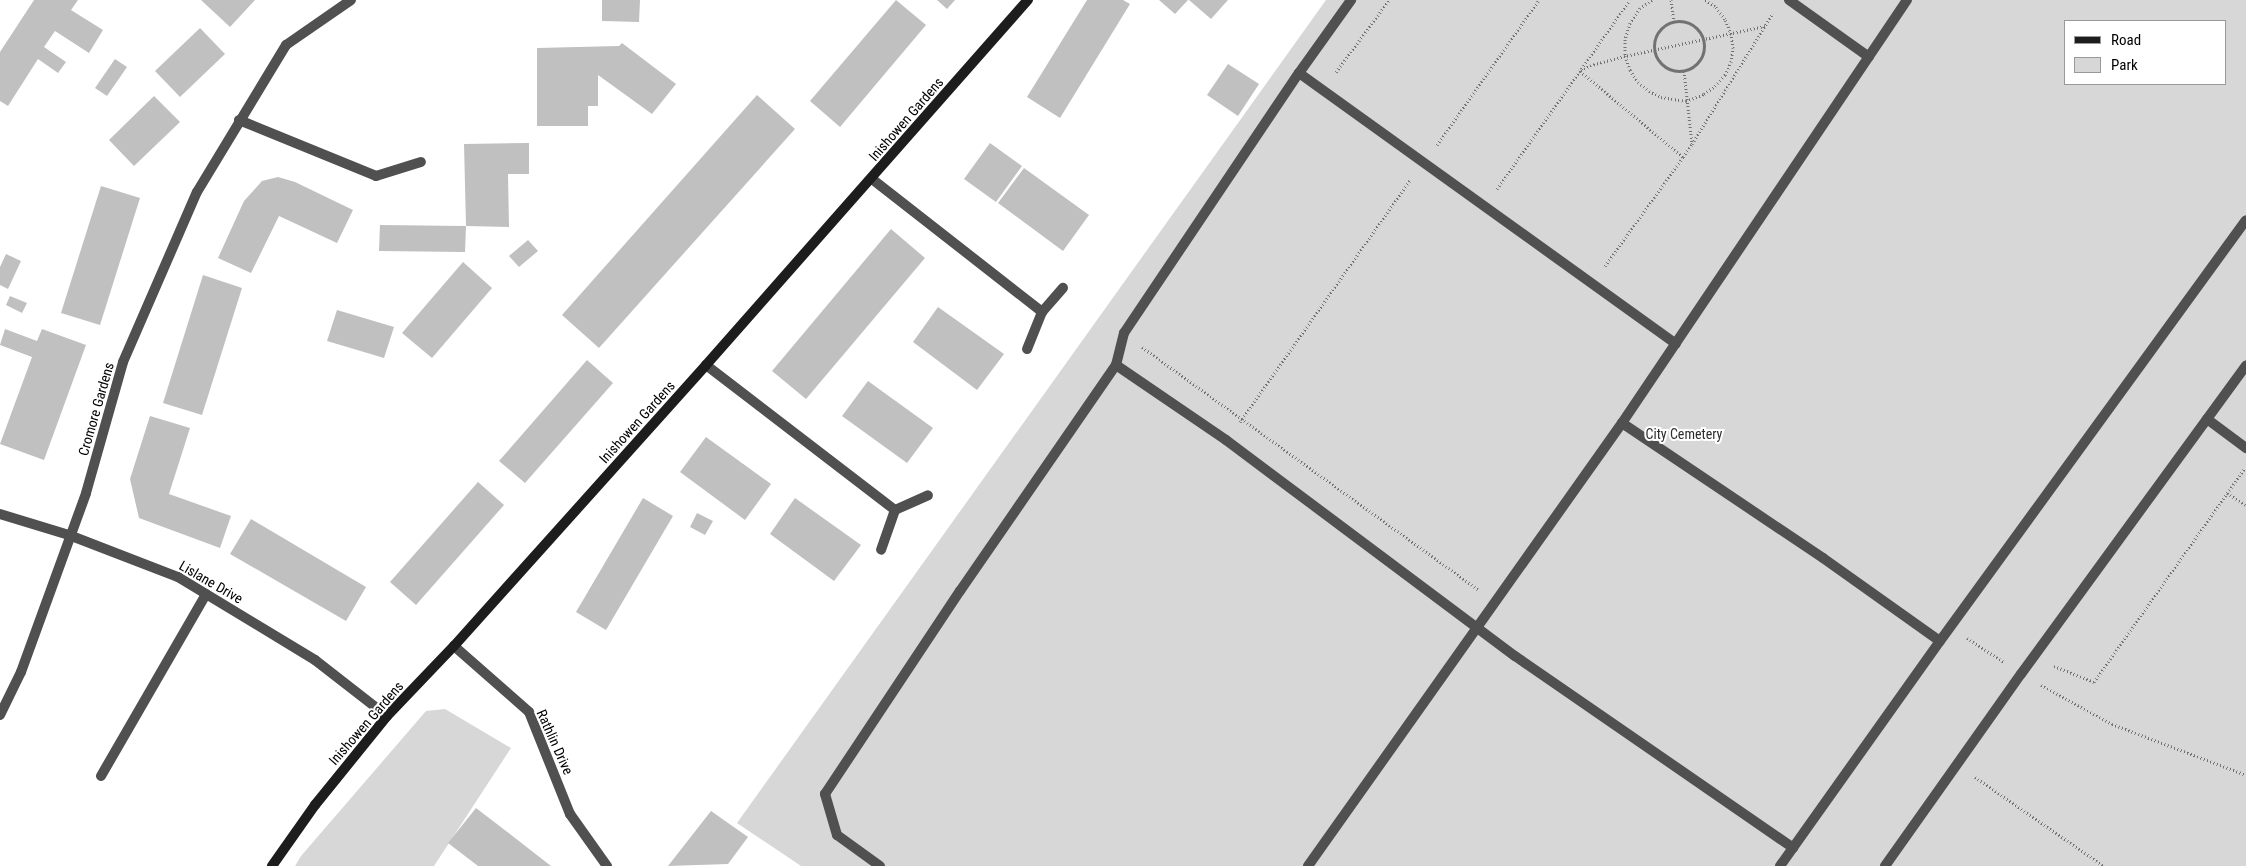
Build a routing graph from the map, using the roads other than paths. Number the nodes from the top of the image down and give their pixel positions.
1 (351, 0) edge
2 (1028, 0) edge
3 (1352, 0) edge
4 (1789, 0) edge
5 (1907, 0) edge
6 (1869, 57) junction
7 (1299, 72) junction
8 (239, 120) junction
9 (421, 162) dead end
10 (872, 179) junction
11 (2246, 220) edge
12 (1063, 288) dead end
13 (1042, 312) junction
14 (1676, 344) junction
15 (1026, 349) dead end
16 (706, 365) junction
17 (1116, 365) junction
18 (2246, 365) edge
19 (2207, 419) junction
20 (1622, 423) junction
21 (2246, 448) edge
22 (928, 495) dead end
23 (895, 510) junction
24 (0, 514) edge
25 (70, 535) junction
26 (881, 550) dead end
27 (206, 594) junction
28 (1477, 628) junction
29 (1940, 640) junction
30 (454, 646) junction
31 (0, 715) edge
32 (387, 716) junction
33 (101, 776) dead end
34 (1793, 848) junction
35 (272, 866) edge
36 (608, 866) edge
37 (880, 866) edge
38 (1308, 866) edge
39 (1780, 866) edge
40 (1886, 866) edge

1 - 8 street, Cromore Gardens
2 - 10 street, Inishowen Gardens
3 - 7 street
4 - 6 street
5 - 6 street
6 - 14 street
7 - 14 street
7 - 17 street
8 - 9 street
8 - 25 street, Cromore Gardens
10 - 13 street
10 - 16 street, Inishowen Gardens
11 - 29 street
12 - 13 street
13 - 15 street
14 - 20 street
16 - 23 street
16 - 30 street, Inishowen Gardens
17 - 28 street
17 - 37 street
18 - 19 street
19 - 21 street
19 - 40 street
20 - 28 street
20 - 29 street
22 - 23 street
23 - 26 street
24 - 25 street, Lislane Drive
25 - 27 street, Lislane Drive
25 - 31 street, Cromore Gardens
27 - 32 street, Lislane Drive
27 - 33 street
28 - 34 street
28 - 38 street
29 - 34 street
30 - 32 street, Inishowen Gardens
30 - 36 street, Rathlin Drive
32 - 35 street, Inishowen Gardens
34 - 39 street

